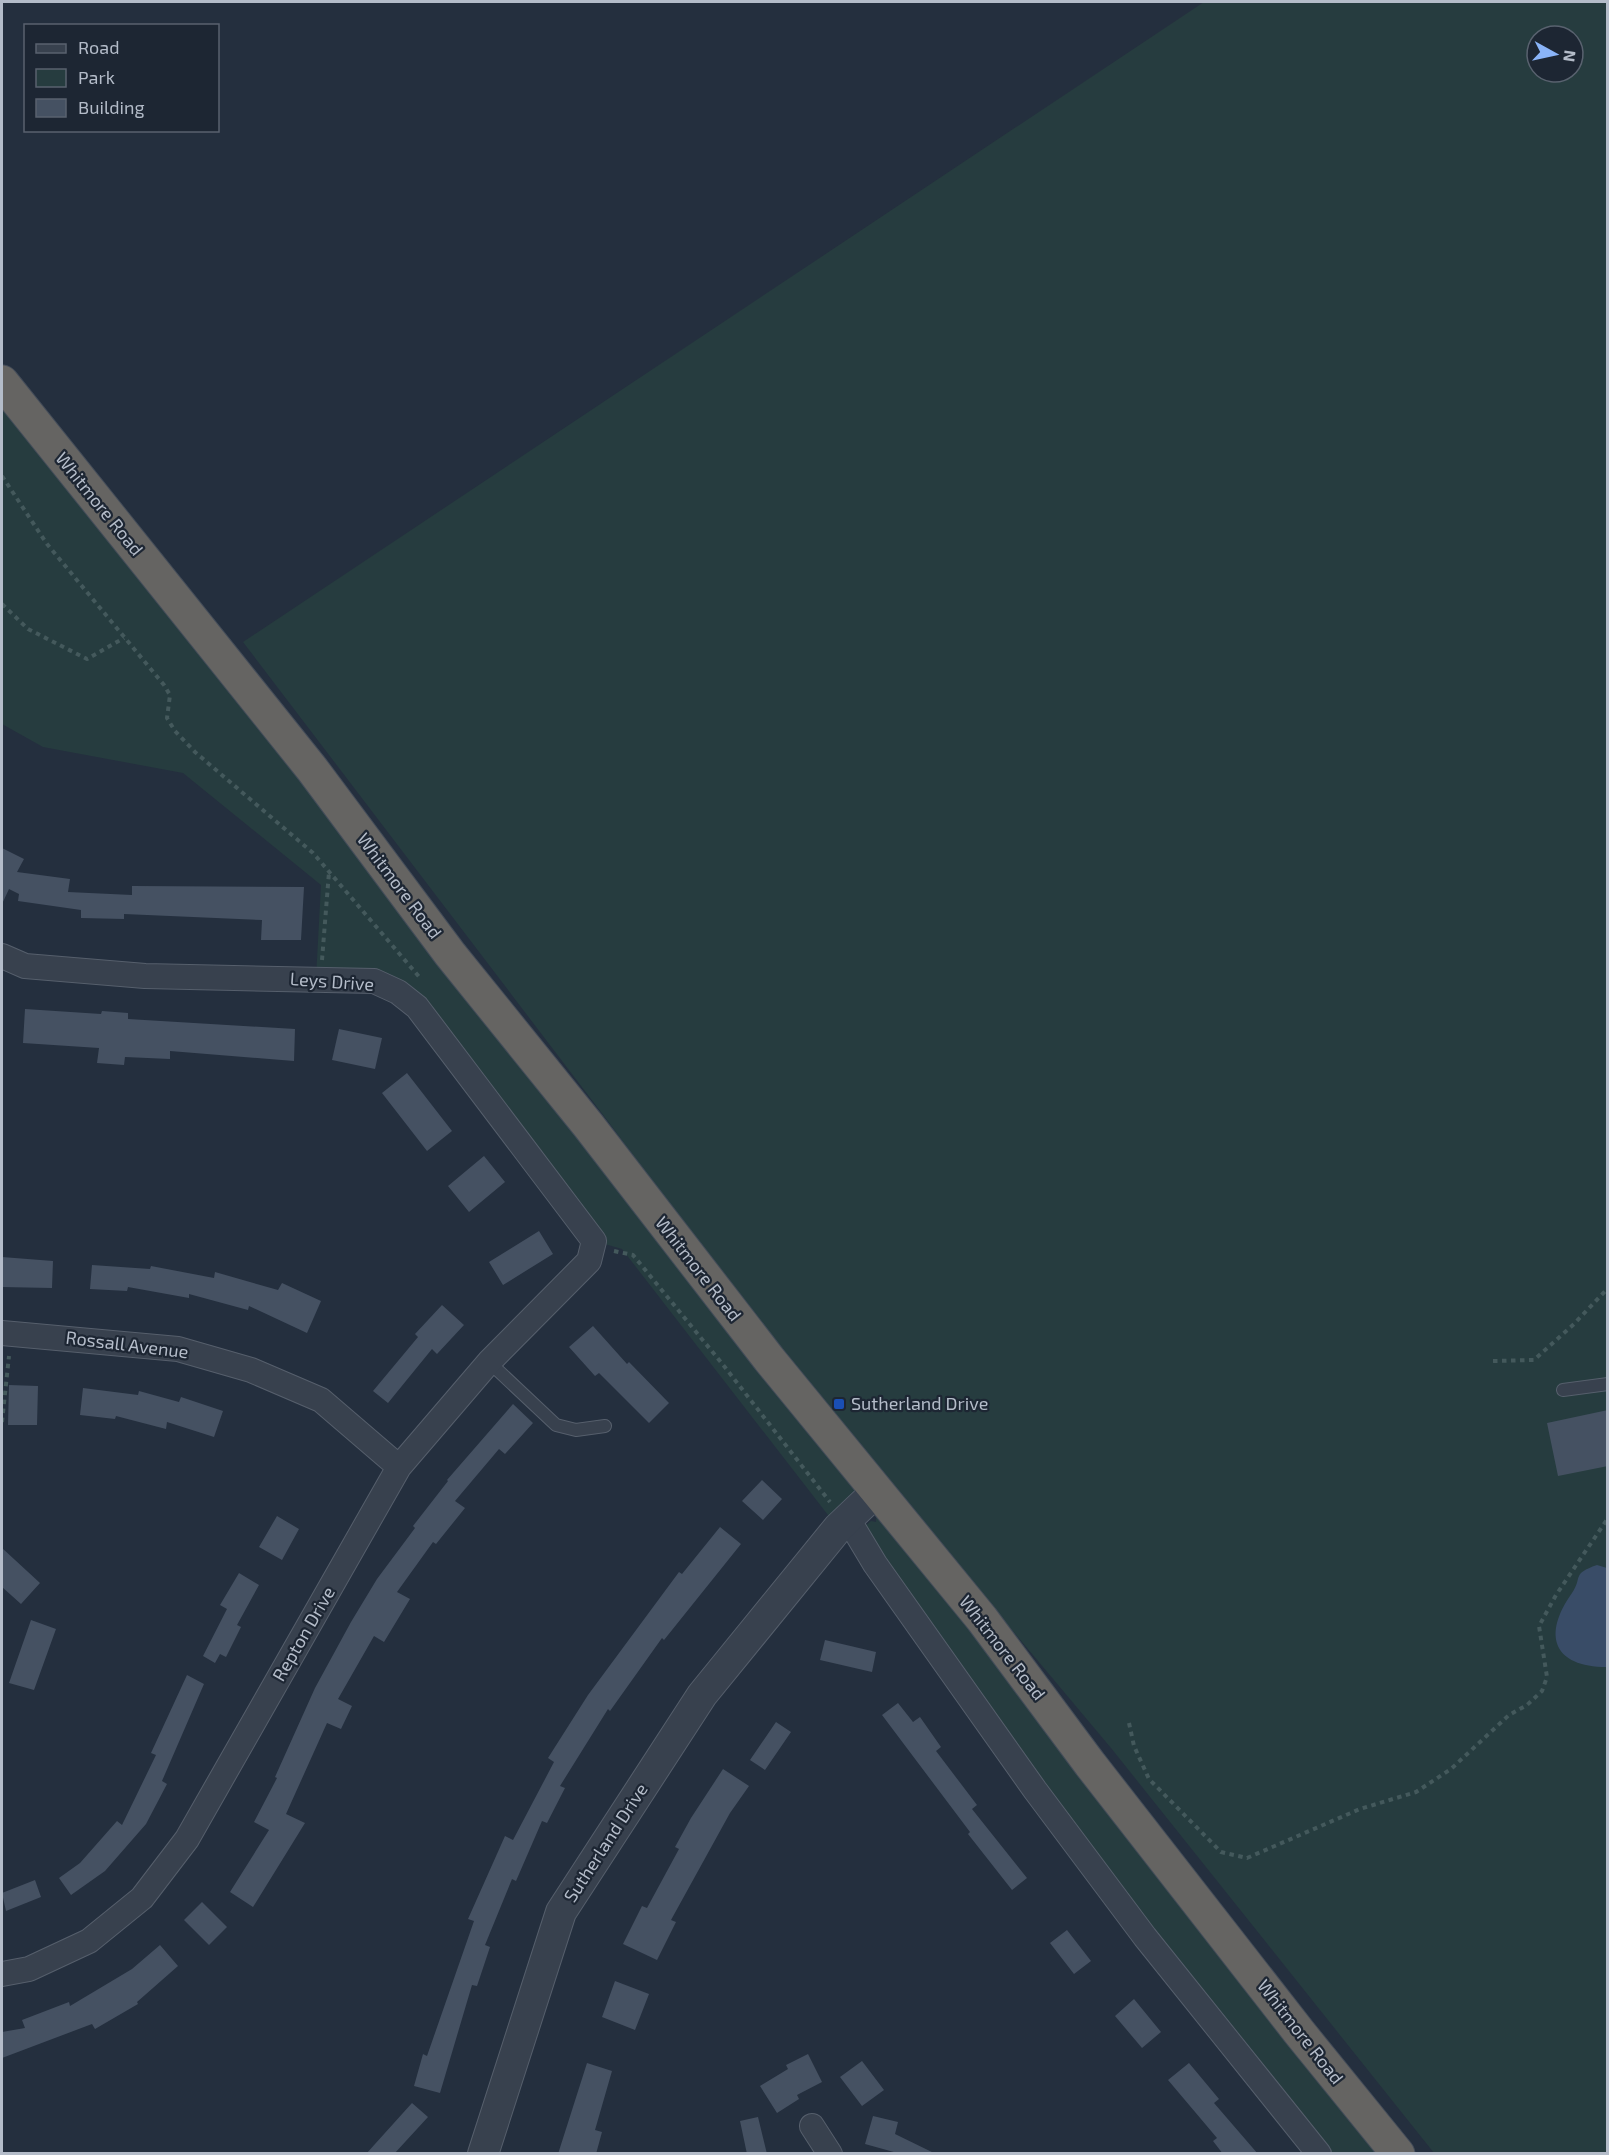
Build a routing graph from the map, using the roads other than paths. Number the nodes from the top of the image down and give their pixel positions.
1 (2, 382) edge
2 (2, 956) edge
3 (591, 1254) joint
4 (7, 1334) edge
5 (489, 1362) junction
6 (1608, 1384) edge
7 (1563, 1390) dead end
8 (605, 1426) dead end
9 (399, 1467) junction
10 (877, 1491) junction
11 (848, 1519) junction
12 (2, 1974) edge
13 (812, 2126) dead end
14 (483, 2154) edge
15 (830, 2154) edge
16 (1319, 2154) edge
17 (1398, 2154) edge

1 - 10 highway, Whitmore Road
2 - 3 street, Leys Drive
3 - 5 street, Repton Drive
4 - 9 street, Rossall Avenue
5 - 8 lane
5 - 9 street, Repton Drive
6 - 7 lane
9 - 12 street, Repton Drive
10 - 11 street, Sutherland Drive
10 - 17 highway, Whitmore Road
11 - 14 street, Sutherland Drive
11 - 16 street
13 - 15 street

